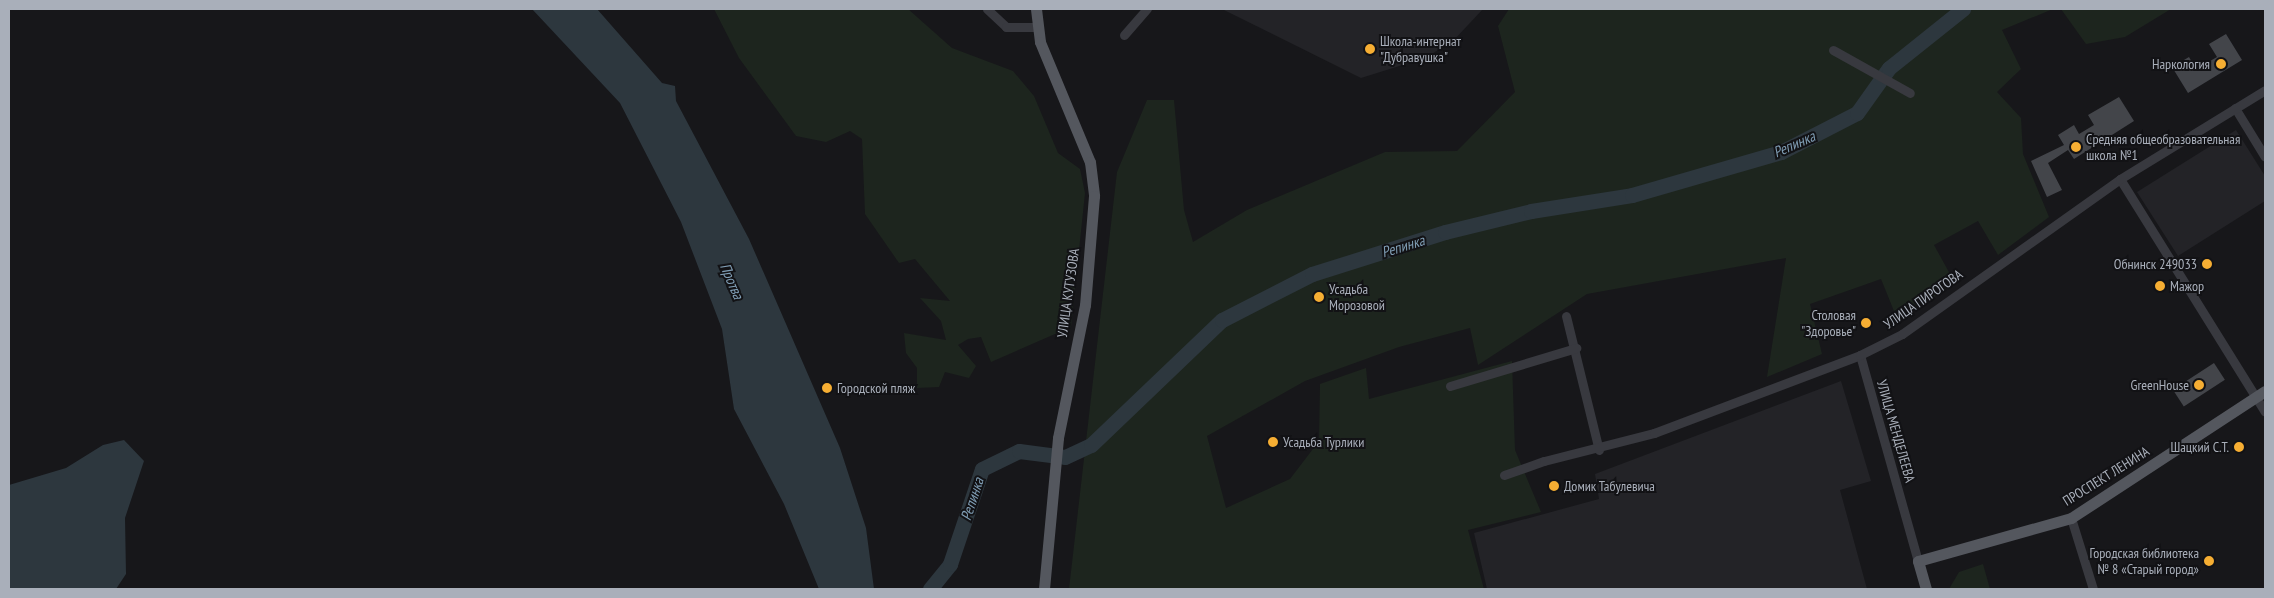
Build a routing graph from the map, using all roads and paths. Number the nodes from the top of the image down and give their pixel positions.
1 (987, 9) edge
2 (1036, 9) edge
3 (1147, 9) edge
4 (1037, 27) junction
5 (1124, 35) dead end
6 (1833, 50) dead end
7 (2265, 90) edge
8 (1910, 93) dead end
9 (2234, 108) junction
10 (2265, 157) edge
11 (2120, 179) junction
12 (1566, 316) dead end
13 (1576, 348) junction
14 (1860, 354) junction
15 (1450, 386) dead end
16 (2261, 394) edge
17 (2265, 412) edge
18 (1599, 450) junction
19 (1504, 475) dead end
20 (2071, 518) junction
21 (1918, 561) junction
22 (1044, 589) edge
23 (1926, 589) edge
24 (2093, 589) edge

1 - 4 street
2 - 4 main road, УЛИЦА КУТУЗОВА
3 - 5 street
4 - 22 main road, УЛИЦА КУТУЗОВА
6 - 8 street
7 - 9 street, УЛИЦА ПИРОГОВА
9 - 10 street
9 - 11 street, УЛИЦА ПИРОГОВА
11 - 14 street, УЛИЦА ПИРОГОВА
11 - 16 street
12 - 13 street
13 - 15 street
13 - 18 street
14 - 18 street, УЛИЦА ПИРОГОВА
14 - 21 street, УЛИЦА МЕНДЕЛЕЕВА
16 - 17 street
16 - 20 main road, ПРОСПЕКТ ЛЕНИНА
18 - 19 street, УЛИЦА ПИРОГОВА
20 - 21 main road, ПРОСПЕКТ ЛЕНИНА
20 - 24 street
21 - 23 main road

